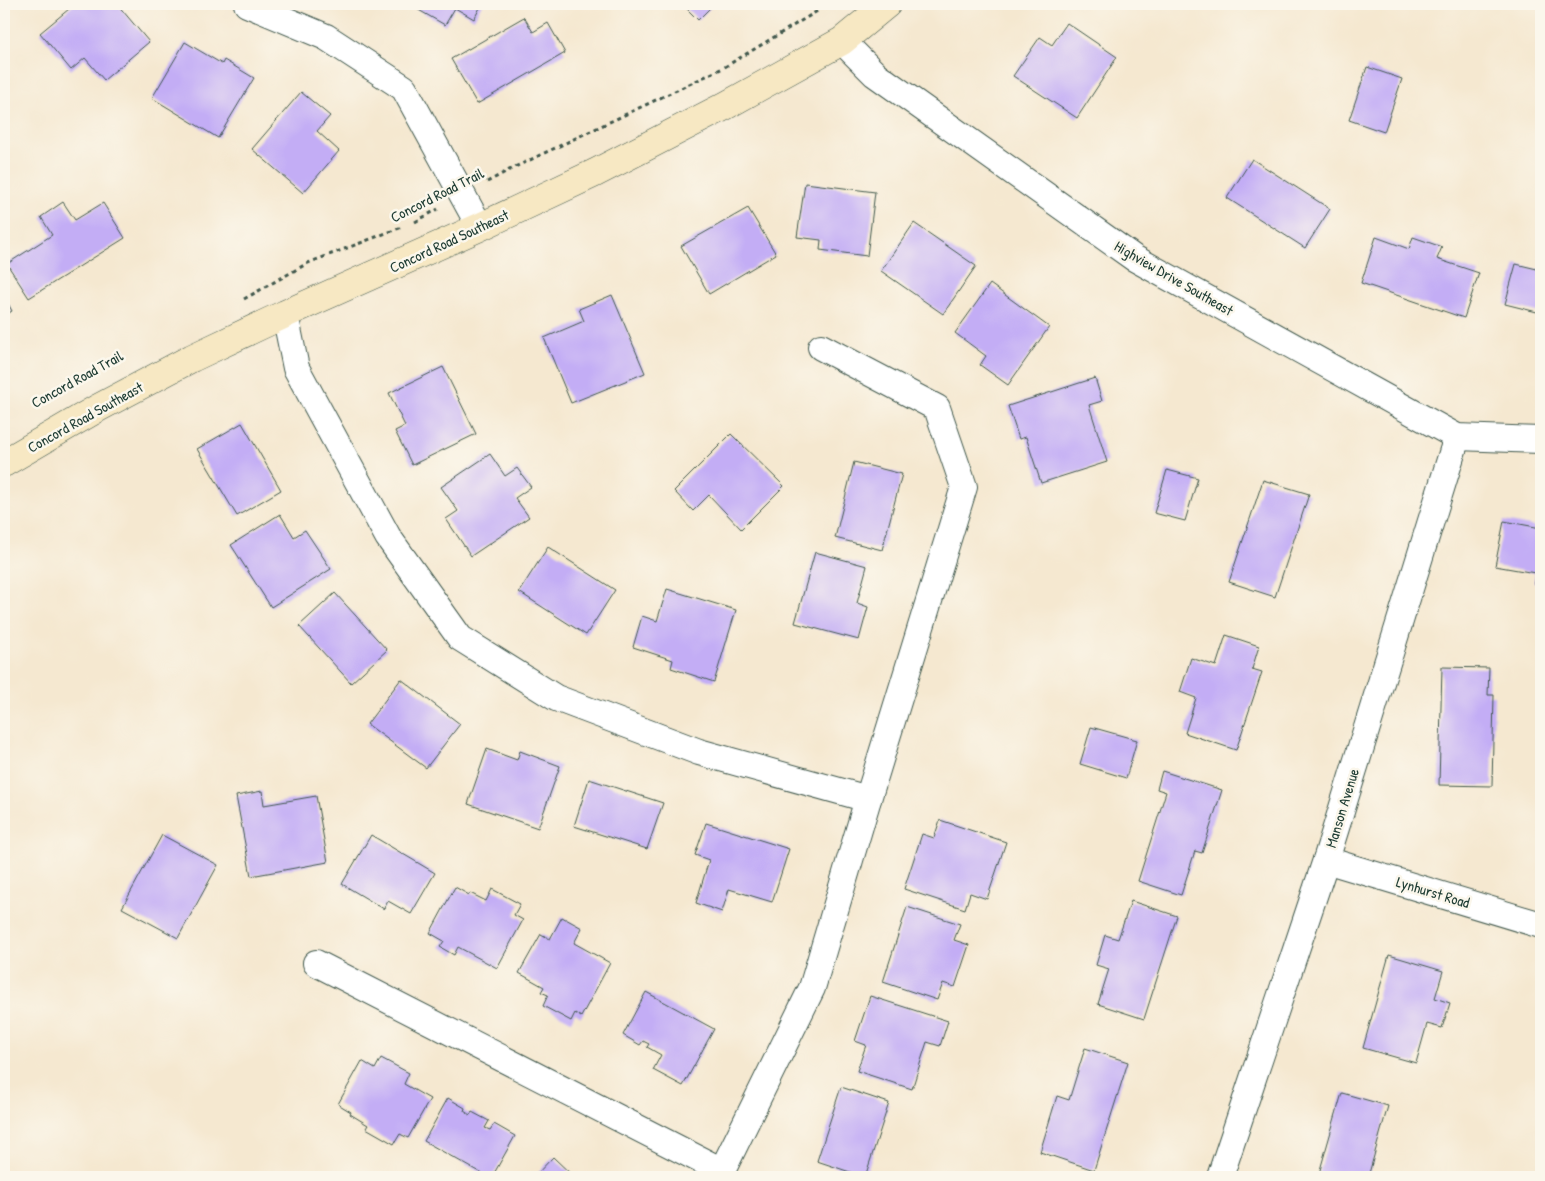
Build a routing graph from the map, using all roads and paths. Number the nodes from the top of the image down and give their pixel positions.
1 (247, 4) edge
2 (829, 4) edge
3 (887, 4) edge
4 (842, 41) junction
5 (463, 196) junction
6 (480, 227) junction
7 (239, 301) dead end
8 (285, 314) junction
9 (821, 348) dead end
10 (1456, 437) junction
11 (1541, 440) edge
12 (4, 463) edge
13 (868, 799) junction
14 (1326, 860) junction
15 (1541, 924) edge
16 (316, 962) dead end
17 (1220, 1177) edge

1 - 5 street
2 - 5 path, Concord Road Trail
3 - 4 street, Concord Road Southeast
4 - 6 street, Concord Road Southeast
4 - 10 street, Highview Drive Southeast
5 - 6 street
5 - 7 path, Concord Road Trail
6 - 8 street, Concord Road Southeast
8 - 12 street, Concord Road Southeast
8 - 13 street
9 - 13 street
10 - 11 street, Highview Drive Southeast
10 - 14 street, Manson Avenue
13 - 16 street
14 - 15 street, Lynhurst Road
14 - 17 street, Manson Avenue

